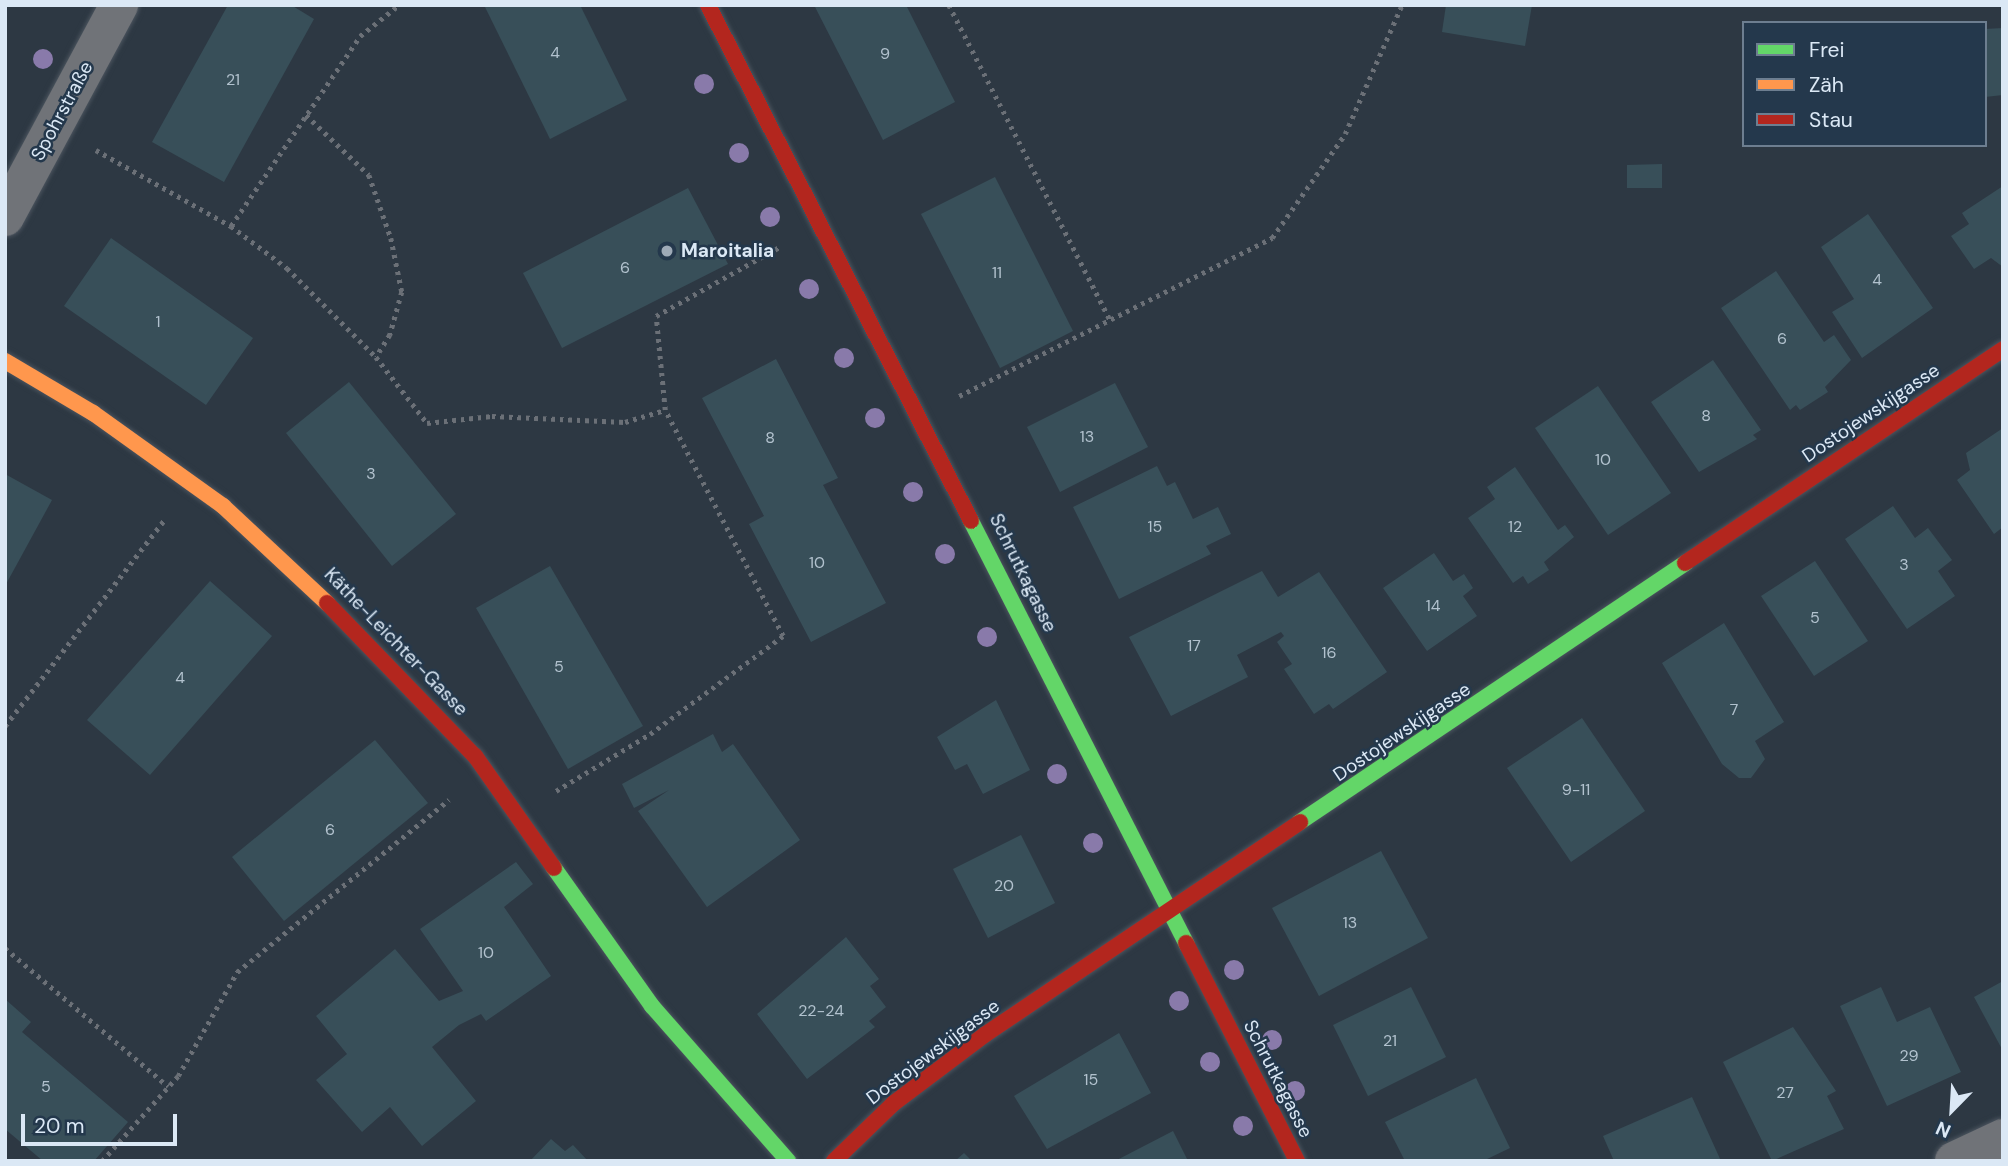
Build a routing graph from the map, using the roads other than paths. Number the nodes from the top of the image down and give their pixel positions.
1 (119, 5) edge
2 (708, 5) edge
3 (5, 217) edge
4 (2003, 349) edge
5 (5, 361) edge
6 (1170, 915) junction
7 (2003, 1138) edge
8 (788, 1161) edge
9 (834, 1161) edge
10 (1297, 1161) edge
11 (1954, 1161) edge

1 - 3 street, Spohrstraße
2 - 6 street, Schrutkagasse
4 - 6 street, Dostojewskijgasse
5 - 8 street, Käthe-Leichter-Gasse
6 - 9 street, Dostojewskijgasse
6 - 10 street, Schrutkagasse
7 - 11 street

